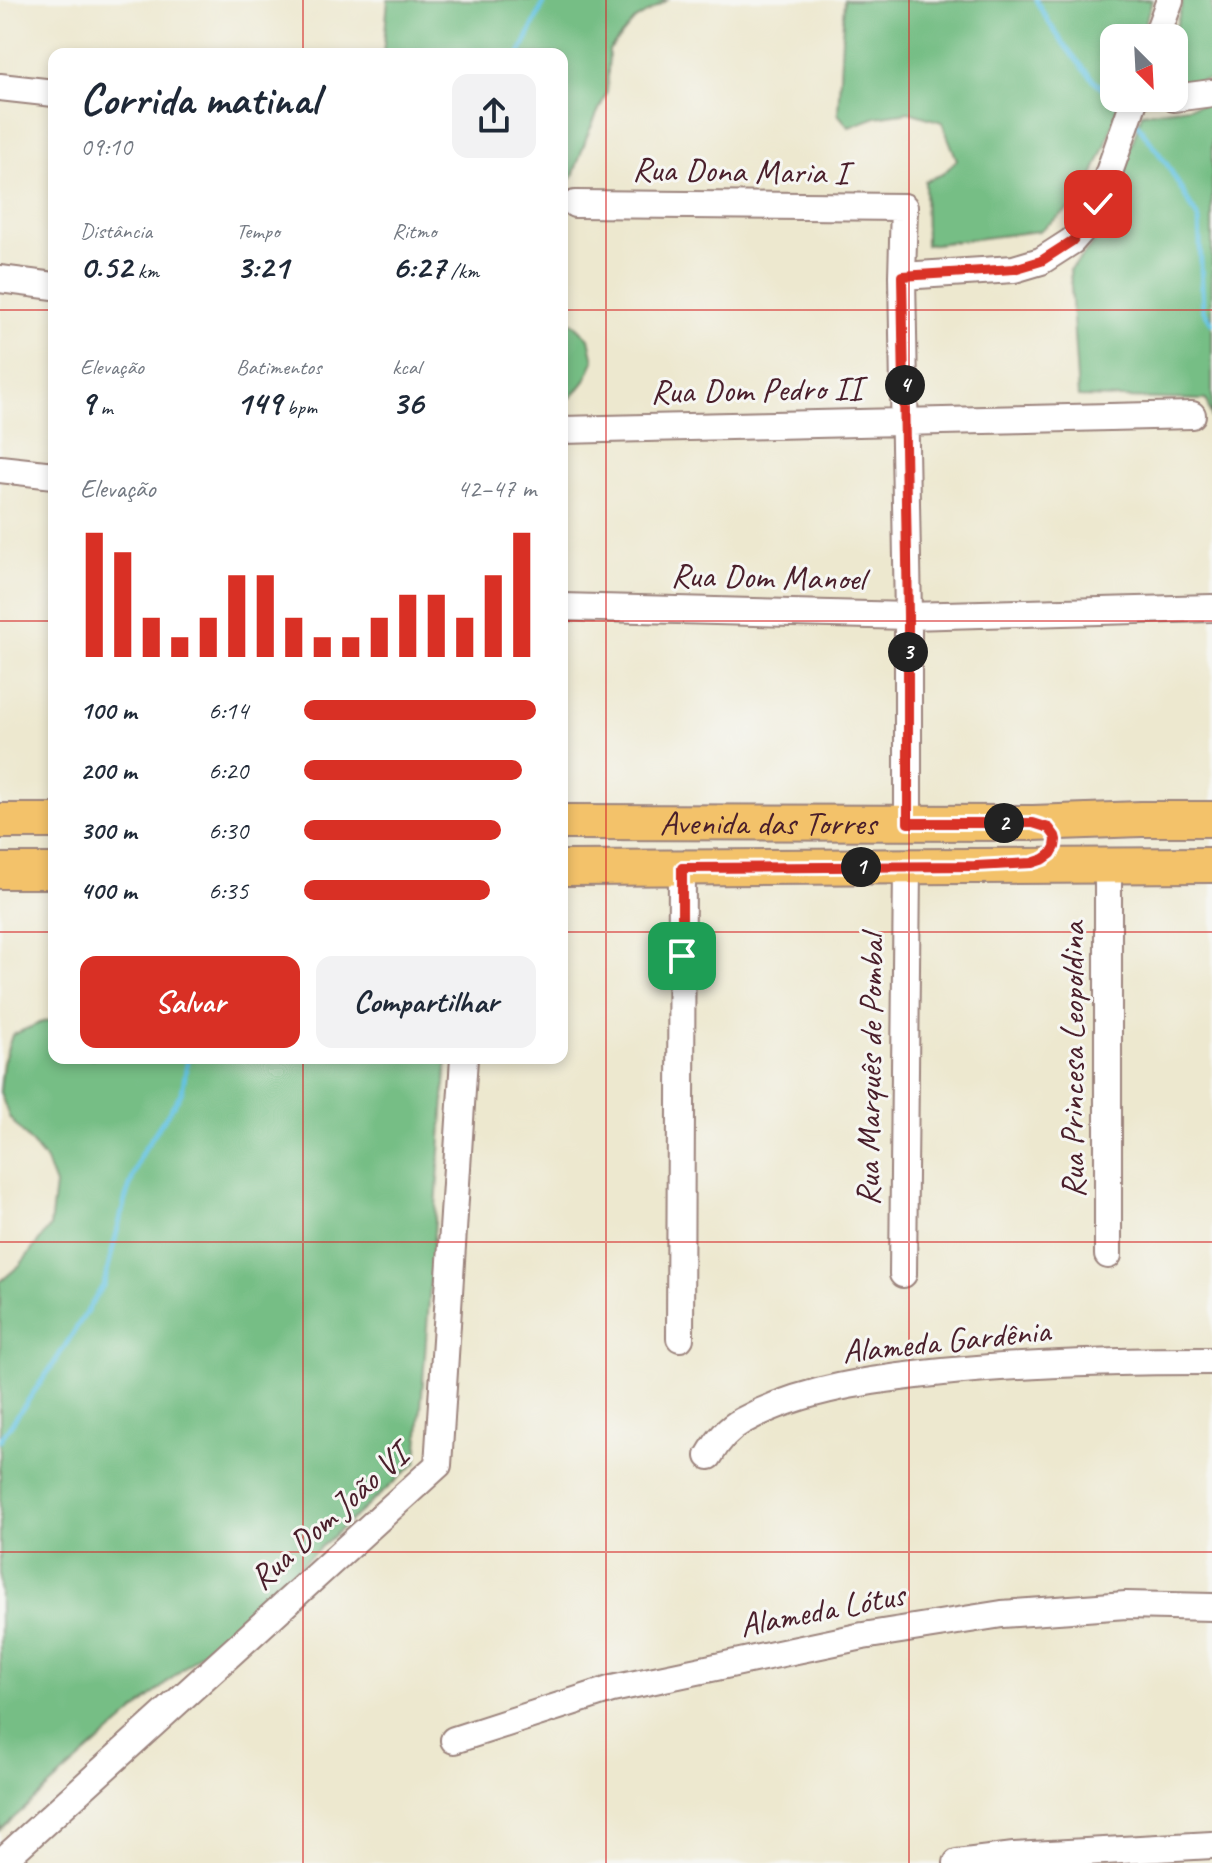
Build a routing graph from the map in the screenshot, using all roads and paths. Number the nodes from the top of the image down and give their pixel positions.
1 (1170, 0) edge
2 (1161, 24) edge
3 (0, 87) edge
4 (48, 92) edge
5 (1212, 93) edge
6 (1188, 96) edge
7 (1131, 112) edge
8 (575, 204) dead end
9 (902, 276) junction
10 (0, 279) edge
11 (48, 285) edge
12 (1192, 415) dead end
13 (906, 421) junction
14 (568, 430) edge
15 (0, 469) edge
16 (48, 474) edge
17 (568, 607) edge
18 (1212, 608) edge
19 (908, 616) junction
20 (1212, 819) edge
21 (0, 821) edge
22 (48, 821) edge
23 (568, 822) edge
24 (908, 823) junction
25 (1033, 823) junction
26 (1212, 865) edge
27 (976, 866) junction
28 (1108, 866) junction
29 (907, 867) junction
30 (568, 868) edge
31 (682, 868) junction
32 (0, 871) edge
33 (48, 871) edge
34 (464, 1064) edge
35 (1108, 1255) dead end
36 (903, 1274) dead end
37 (680, 1338) dead end
38 (1212, 1361) edge
39 (709, 1456) dead end
40 (1212, 1607) edge
41 (454, 1740) dead end
42 (1212, 1845) edge
43 (1184, 1846) junction
44 (0, 1862) edge
45 (957, 1863) edge
46 (1209, 1863) edge

1 - 2 street
3 - 4 street
5 - 6 street
7 - 9 street
8 - 9 street, Rua Dona Maria I
9 - 13 street
10 - 11 street
12 - 13 street, Rua Dom Pedro II
13 - 14 street, Rua Dom Pedro II
13 - 19 street
15 - 16 street
17 - 19 street, Rua Dom Manoel
18 - 19 street, Rua Dom Manoel
19 - 24 street
20 - 25 main road, Avenida das Torres
21 - 22 main road
23 - 24 main road, Avenida das Torres
24 - 25 main road, Avenida das Torres
25 - 27 main road
26 - 28 main road, Avenida das Torres
27 - 28 main road, Avenida das Torres
27 - 29 main road, Avenida das Torres
28 - 35 street, Rua Princesa Leopoldina
29 - 31 main road, Avenida das Torres
29 - 36 street, Rua Marquês de Pombal
30 - 31 main road, Avenida das Torres
31 - 37 street
32 - 33 main road
34 - 44 street, Rua Dom João VI
38 - 39 street, Alameda Gardênia
40 - 41 street, Alameda Lótus
42 - 43 street
43 - 45 street
43 - 46 street

